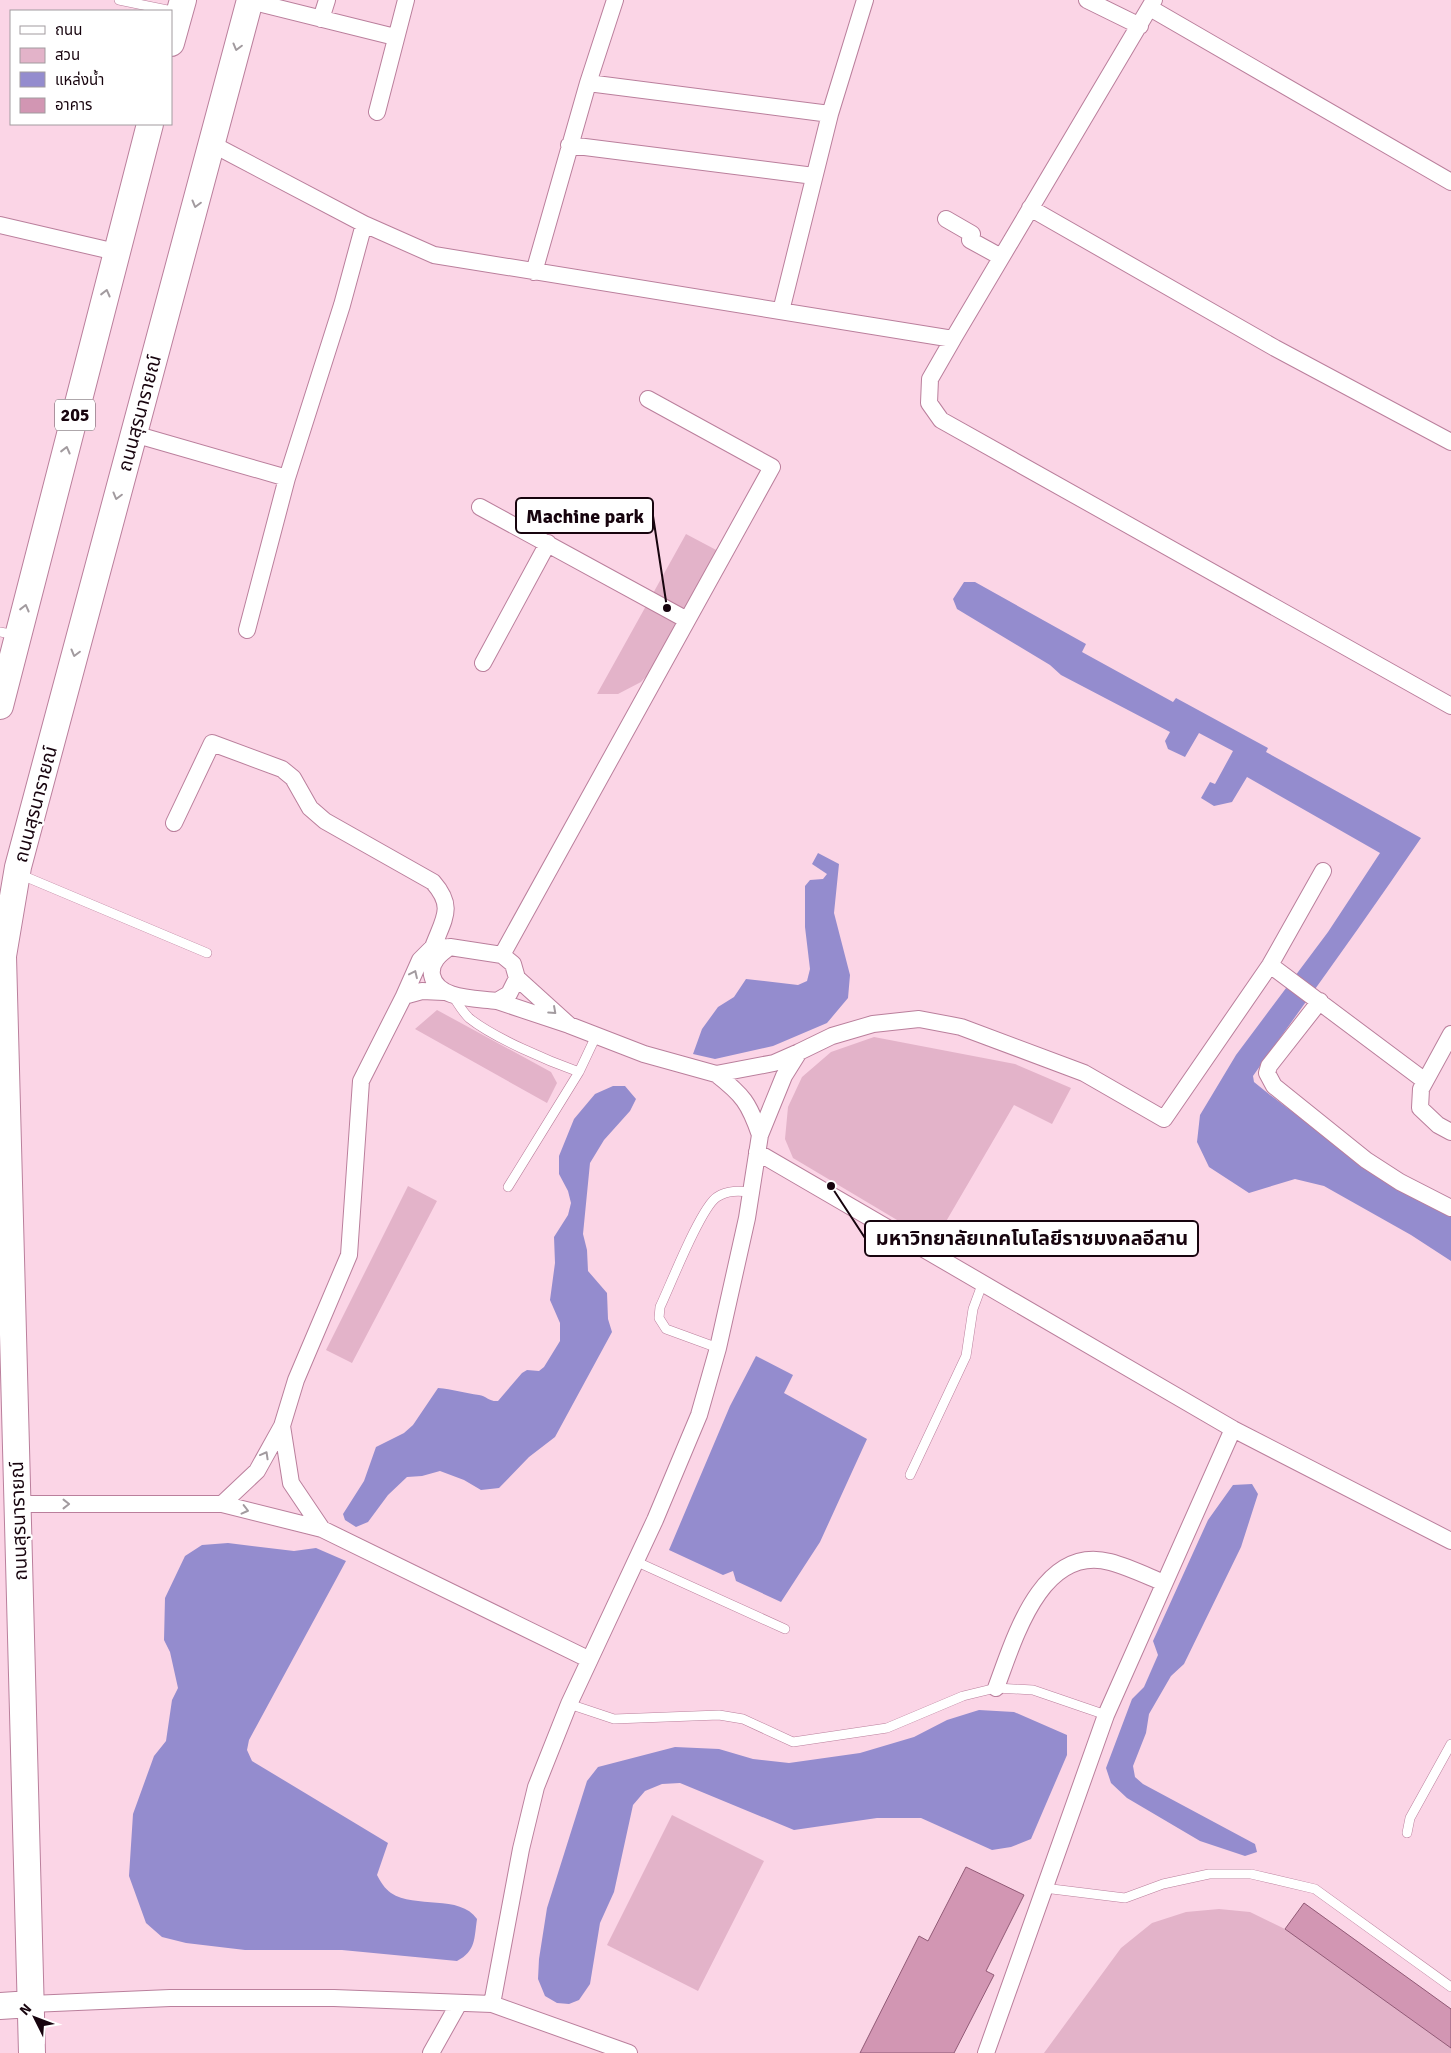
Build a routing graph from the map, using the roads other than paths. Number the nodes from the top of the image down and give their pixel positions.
1 (119, 0) edge
2 (250, 0) edge
3 (326, 0) edge
4 (406, 0) edge
5 (615, 0) edge
6 (865, 0) edge
7 (1087, 0) edge
8 (1152, 4) edge
9 (181, 6) edge
10 (321, 19) junction
11 (1140, 26) junction
12 (395, 37) junction
13 (172, 39) edge
14 (588, 83) junction
15 (377, 112) dead end
16 (830, 114) junction
17 (150, 125) edge
18 (212, 144) junction
19 (570, 145) junction
20 (814, 176) junction
21 (1451, 182) edge
22 (1030, 208) junction
23 (946, 218) dead end
24 (364, 224) junction
25 (0, 225) edge
26 (116, 252) junction
27 (1001, 257) junction
28 (534, 272) junction
29 (781, 312) junction
30 (953, 339) junction
31 (648, 399) dead end
32 (134, 434) junction
33 (1451, 442) edge
34 (287, 478) junction
35 (480, 507) dead end
36 (548, 544) junction
37 (688, 620) junction
38 (247, 630) dead end
39 (9, 634) edge
40 (483, 663) dead end
41 (2, 689) edge
42 (1451, 706) edge
43 (174, 823) dead end
44 (1323, 871) dead end
45 (17, 873) junction
46 (433, 947) junction
47 (450, 948) junction
48 (207, 953) dead end
49 (502, 955) junction
50 (1270, 965) junction
51 (517, 978) junction
52 (448, 993) junction
53 (404, 996) junction
54 (1320, 1000) junction
55 (496, 1001) junction
56 (569, 1025) junction
57 (1451, 1034) edge
58 (596, 1036) junction
59 (800, 1052) junction
60 (579, 1072) junction
61 (716, 1074) junction
62 (1426, 1081) junction
63 (1451, 1132) edge
64 (760, 1135) junction
65 (757, 1152) junction
66 (508, 1187) dead end
67 (751, 1192) junction
68 (1451, 1208) edge
69 (983, 1282) junction
70 (718, 1348) junction
71 (282, 1426) junction
72 (1233, 1429) junction
73 (910, 1474) dead end
74 (222, 1504) junction
75 (8, 1505) edge
76 (322, 1529) junction
77 (1451, 1542) edge
78 (635, 1561) junction
79 (1164, 1583) junction
80 (785, 1630) dead end
81 (588, 1659) junction
82 (996, 1688) junction
83 (568, 1704) junction
84 (1106, 1715) junction
85 (1451, 1744) edge
86 (1407, 1833) dead end
87 (1044, 1888) junction
88 (1451, 1987) edge
89 (459, 2003) junction
90 (31, 2004) junction
91 (492, 2004) junction
92 (0, 2006) edge
93 (32, 2053) edge
94 (431, 2053) edge
95 (629, 2053) edge
96 (986, 2053) edge

1 - 9 lane
2 - 10 street
2 -> 18 main road, ถนนสุรนารายณ์
3 - 10 street
4 - 12 street
5 - 14 street
6 - 16 street
7 - 11 street
8 - 11 street
8 - 21 street
9 - 13 main road
10 - 12 street
11 - 22 street
12 - 15 street
14 - 16 street
14 - 19 street
16 - 20 street
17 - 26 main road, 205
18 - 24 street
18 -> 32 main road, ถนนสุรนารายณ์
19 - 20 street
19 - 28 street
20 - 29 street
22 - 27 street
22 - 33 street
23 - 27 street
24 - 28 street
24 - 34 street
25 - 26 street
39 -> 26 main road, 205
27 - 30 street
28 - 29 street
29 - 30 street
30 - 42 street
31 - 37 street
32 - 34 street
32 -> 45 main road, ถนนสุรนารายณ์
34 - 38 street
35 - 36 street
36 - 37 street
36 - 40 street
37 - 49 street
39 - 41 main road, 205
43 - 46 street
44 - 50 street
45 - 48 lane
45 - 75 main road, ถนนสุรนารายณ์
46 - 47 street
53 -> 46 street
47 - 49 street
47 - 52 street
49 - 51 street
50 - 54 street
50 - 59 street
51 - 55 street
51 -> 56 street
52 - 53 street
52 - 55 street
52 - 60 lane
53 - 71 street
54 - 62 street
54 - 68 street
55 - 56 street
56 - 58 street
57 - 62 street
58 - 60 lane
58 - 61 street
59 - 61 street
59 - 64 street
60 - 66 lane
61 - 64 street
62 - 63 street
64 - 65 street
65 - 67 street
65 - 69 street
67 - 70 street
67 - 70 lane
69 - 72 street
69 - 73 lane
70 - 78 street
74 -> 71 street
71 - 76 street
72 - 77 street
72 - 79 street
75 -> 74 street
74 -> 76 street
75 - 90 main road, ถนนสุรนารายณ์
76 - 81 street
78 - 80 lane
78 - 81 street
79 - 82 street
79 - 84 street
81 - 83 street
82 - 83 lane
82 - 84 lane
83 - 91 street
84 - 87 street
85 - 86 lane
87 - 88 lane
87 - 96 street
89 - 90 street
89 - 91 street
89 - 94 street
90 - 92 main road
90 - 93 main road, ถนนสุรนารายณ์
91 - 95 street

